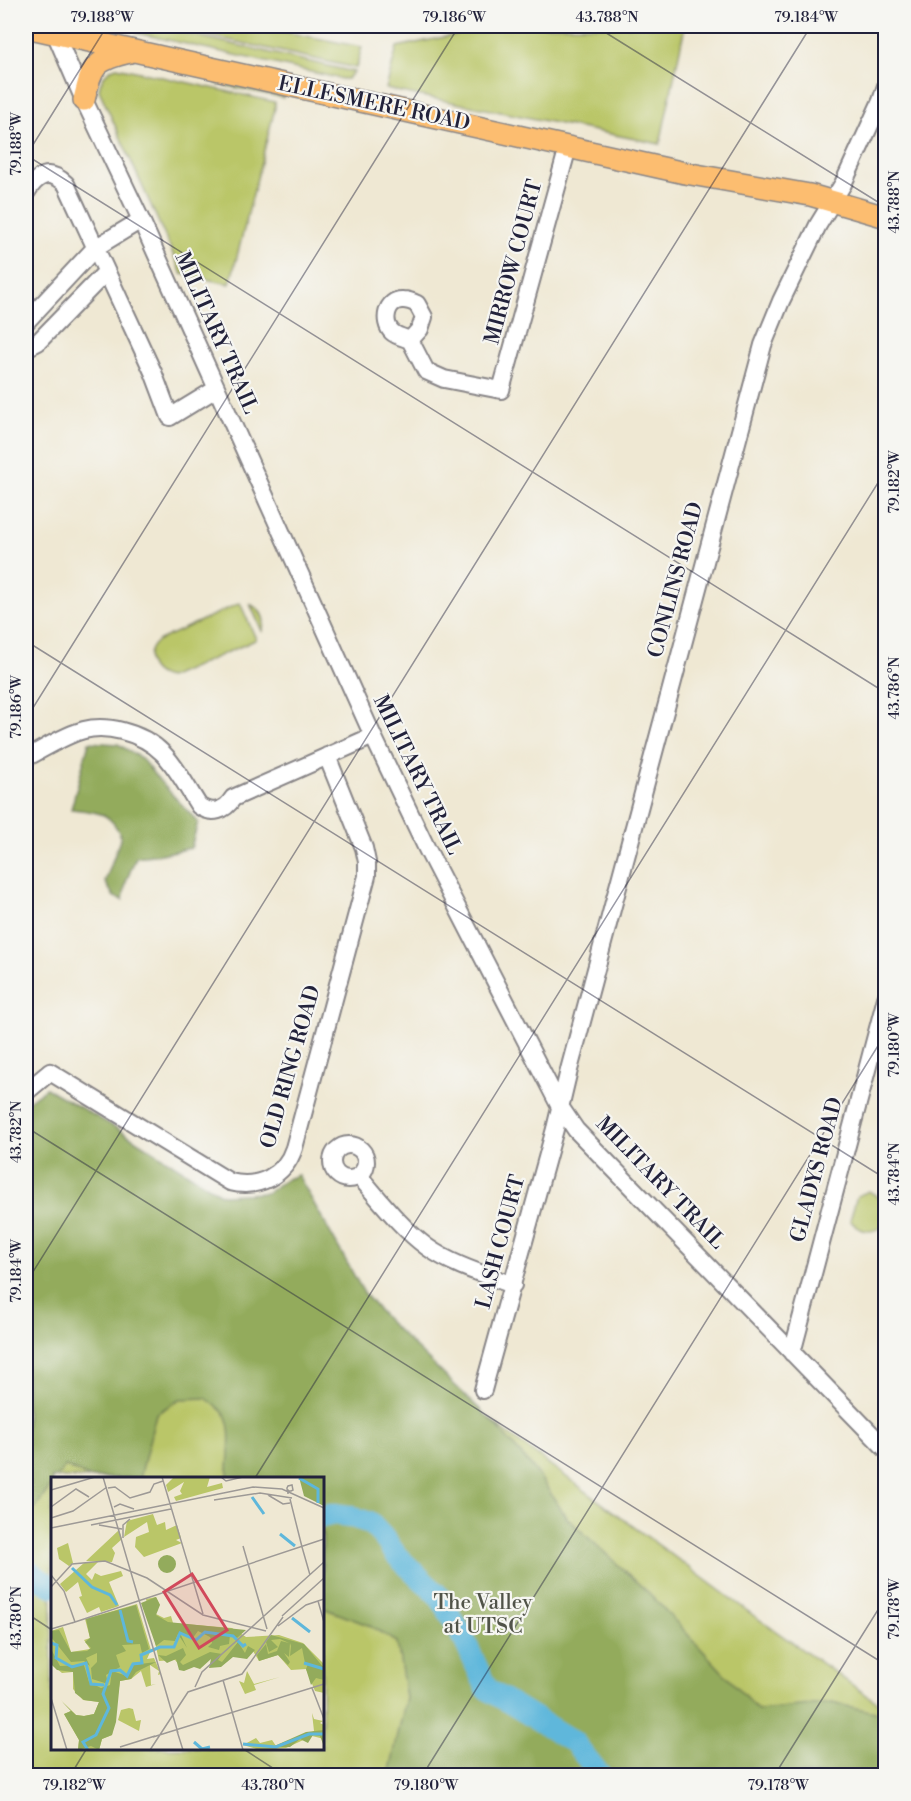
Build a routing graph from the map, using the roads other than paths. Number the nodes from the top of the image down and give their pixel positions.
1 (26, 27) edge
2 (53, 29) edge
3 (134, 51) junction
4 (885, 86) edge
5 (84, 100) junction
6 (568, 147) junction
7 (26, 193) edge
8 (830, 205) junction
9 (885, 217) edge
10 (141, 220) junction
11 (885, 226) edge
12 (95, 248) junction
13 (105, 272) junction
14 (26, 322) edge
15 (410, 340) dead end
16 (26, 348) edge
17 (216, 388) junction
18 (373, 736) junction
19 (327, 756) junction
20 (26, 758) edge
21 (885, 998) edge
22 (26, 1092) edge
23 (559, 1105) junction
24 (359, 1176) dead end
25 (513, 1284) junction
26 (792, 1353) junction
27 (483, 1390) dead end
28 (885, 1449) edge

1 - 2 main road, ELLESMERE ROAD
2 - 3 main road, ELLESMERE ROAD
2 - 5 street, MILITARY TRAIL
3 - 5 main road
3 - 6 main road, ELLESMERE ROAD
4 - 8 street, CONLINS ROAD
5 - 10 street, MILITARY TRAIL
6 - 8 main road, ELLESMERE ROAD
6 - 15 street, MIRROW COURT
7 - 12 street
8 - 9 main road, ELLESMERE ROAD
8 - 11 main road, ELLESMERE ROAD
8 - 23 street, CONLINS ROAD
10 - 12 street
10 - 17 street, MILITARY TRAIL
12 - 13 street
12 - 14 street
13 - 16 street
13 - 17 street
17 - 18 street, MILITARY TRAIL
18 - 19 street
18 - 23 street, MILITARY TRAIL
19 - 20 street
19 - 22 street, OLD RING ROAD
21 - 26 street, GLADYS ROAD
23 - 25 street, LASH COURT
23 - 26 street, MILITARY TRAIL
24 - 25 street
25 - 27 street, LASH COURT
26 - 28 street, MILITARY TRAIL

